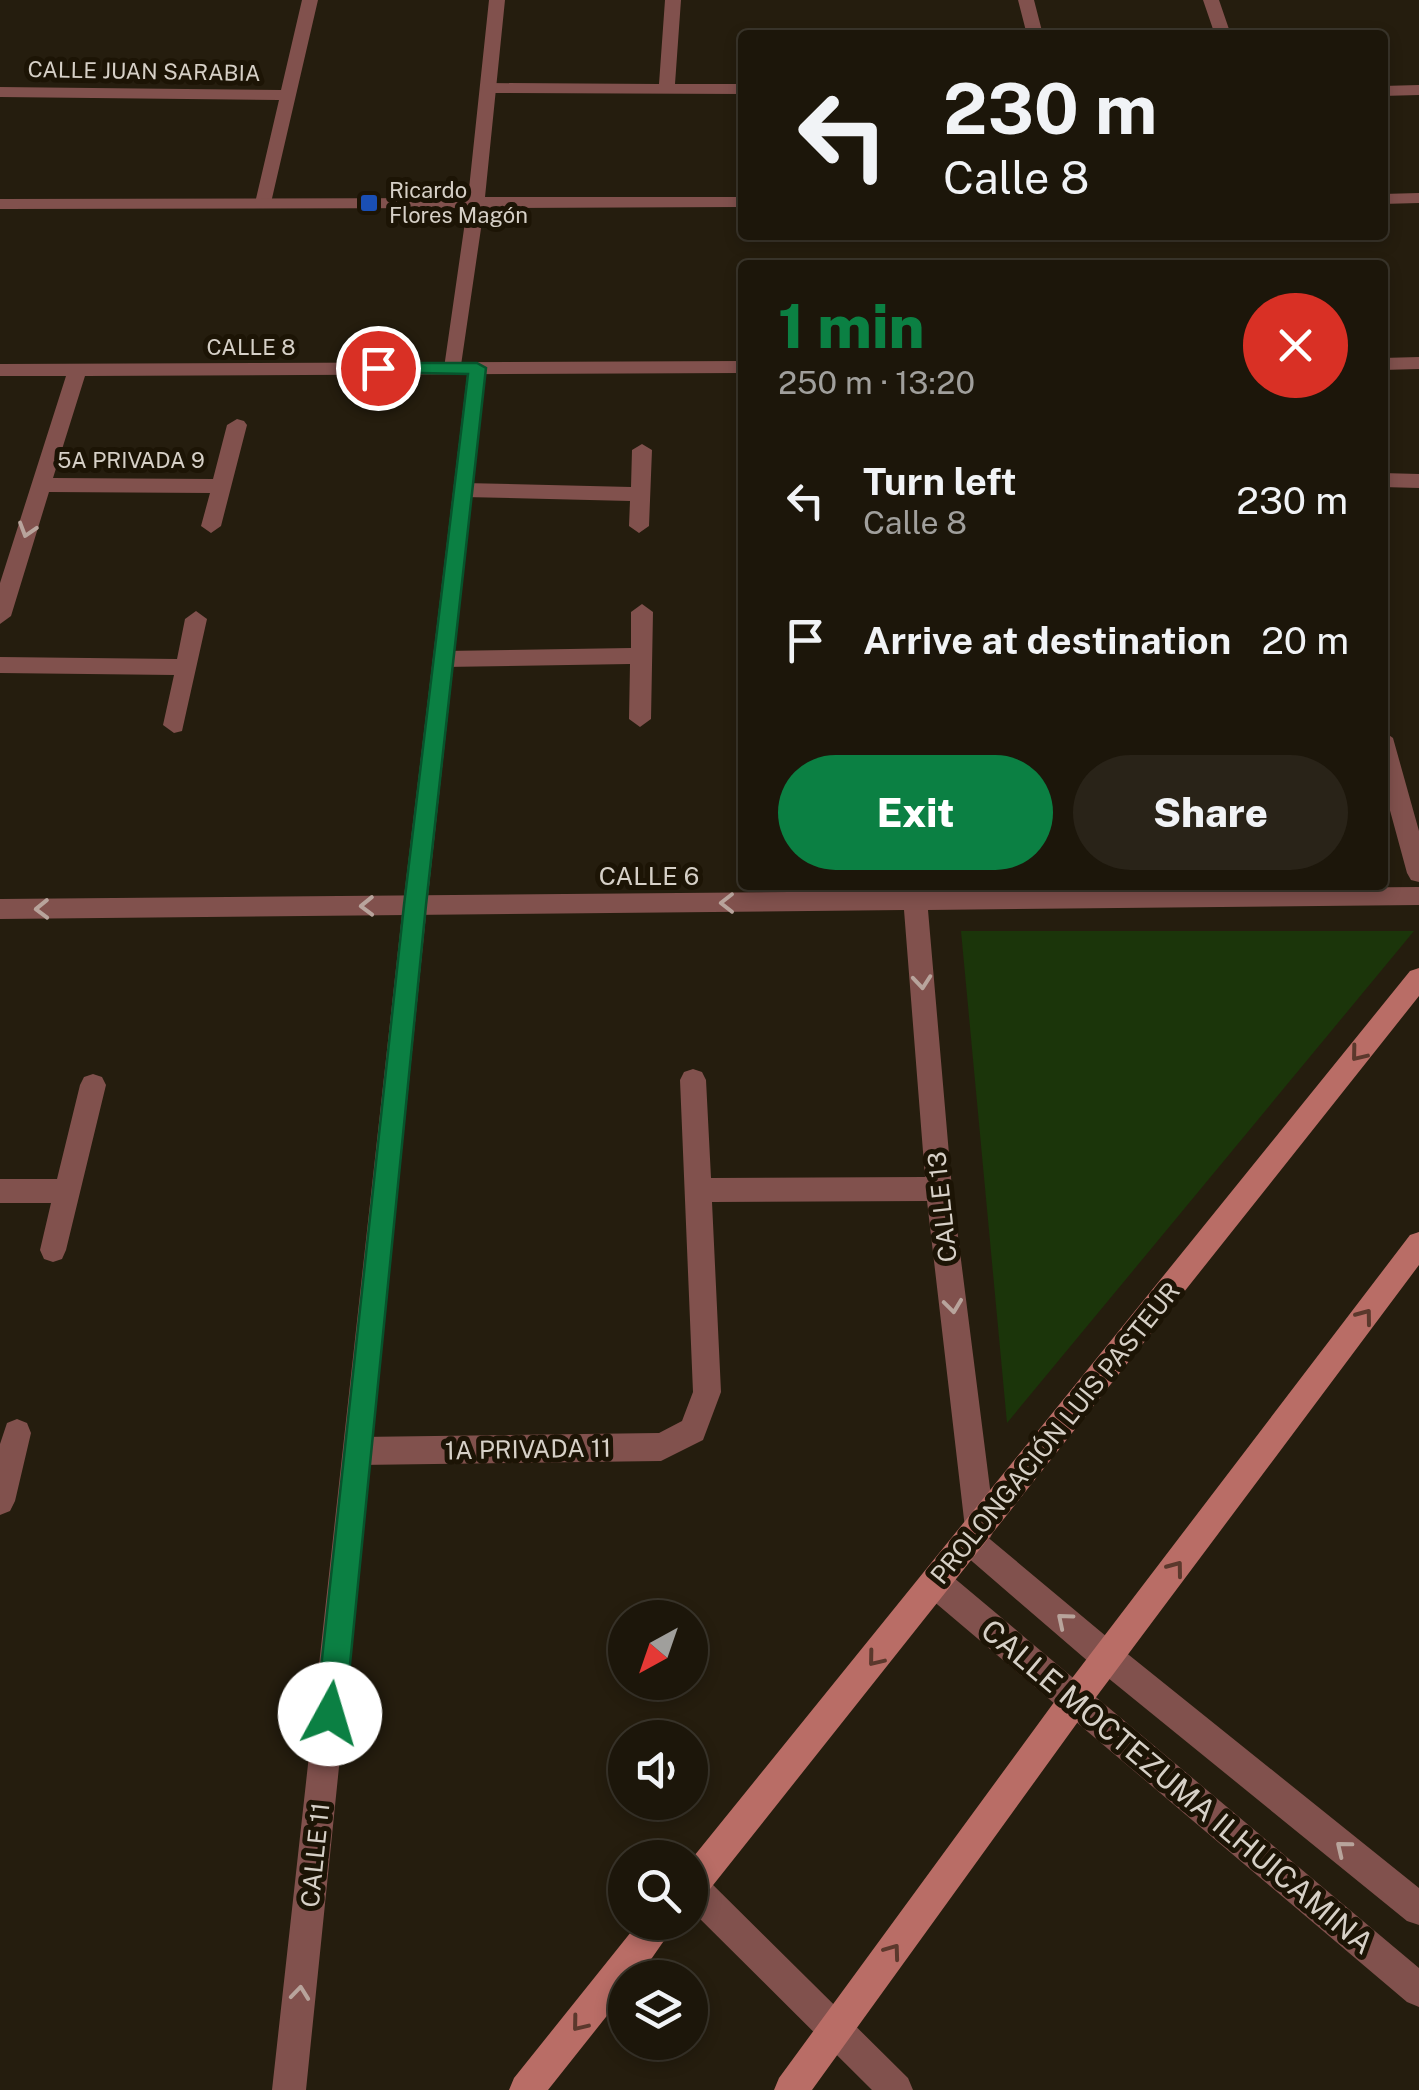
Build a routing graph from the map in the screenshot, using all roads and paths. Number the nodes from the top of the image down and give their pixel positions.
1 (310, 0) edge
2 (497, 0) edge
3 (673, 0) edge
4 (1026, 0) edge
5 (1212, 0) edge
6 (1034, 30) edge
7 (1221, 30) edge
8 (488, 88) junction
9 (667, 88) junction
10 (738, 88) edge
11 (1419, 90) edge
12 (1388, 91) edge
13 (0, 92) edge
14 (288, 95) junction
15 (1388, 198) edge
16 (1419, 198) edge
17 (476, 202) junction
18 (738, 202) edge
19 (264, 203) junction
20 (0, 204) edge
21 (1388, 364) edge
22 (1419, 364) edge
23 (738, 367) edge
24 (465, 368) junction
25 (0, 370) edge
26 (77, 370) junction
27 (237, 425) dead end
28 (642, 450) dead end
29 (1388, 480) edge
30 (1419, 481) edge
31 (41, 485) junction
32 (222, 486) junction
33 (464, 490) junction
34 (638, 494) junction
35 (212, 526) dead end
36 (639, 526) dead end
37 (642, 612) dead end
38 (0, 616) edge
39 (196, 619) dead end
40 (640, 656) junction
41 (444, 659) junction
42 (0, 665) edge
43 (185, 667) junction
44 (640, 719) dead end
45 (174, 725) dead end
46 (1388, 760) edge
47 (1419, 873) edge
48 (915, 893) edge
49 (1419, 896) edge
50 (415, 905) junction
51 (0, 909) edge
52 (1419, 978) edge
53 (693, 1080) dead end
54 (93, 1085) dead end
55 (698, 1190) junction
56 (939, 1190) junction
57 (0, 1191) edge
58 (68, 1191) junction
59 (1419, 1244) edge
60 (53, 1250) dead end
61 (17, 1433) dead end
62 (360, 1451) junction
63 (0, 1501) edge
64 (974, 1534) junction
65 (936, 1583) junction
66 (1108, 1658) junction
67 (1074, 1701) junction
68 (708, 1864) edge
69 (708, 1904) edge
70 (1419, 1909) edge
71 (647, 1940) edge
72 (1419, 1990) edge
73 (836, 2030) junction
74 (289, 2090) edge
75 (526, 2090) edge
76 (791, 2090) edge
77 (896, 2090) edge

1 - 14 street
2 - 8 street, CALLE 11
3 - 9 street
4 - 6 street
5 - 7 street
8 - 9 street
8 - 17 street, CALLE 11
9 - 10 street
11 - 12 street
13 - 14 street, CALLE JUAN SARABIA
14 - 19 street
15 - 16 street
17 - 18 street
17 - 19 street
17 - 24 street, CALLE 11
19 - 20 street
21 - 22 street
23 - 24 street, CALLE 8
24 - 26 street, CALLE 8
24 - 33 street, CALLE 11
25 - 26 street, CALLE 8
26 - 31 street
27 - 32 street, 5A PRIVADA 9
28 - 34 street
29 - 30 street
31 - 32 street, 5A PRIVADA 9
31 -> 38 street
32 - 35 street, 5A PRIVADA 9
33 - 34 street
33 - 41 street, CALLE 11
34 - 36 street
37 - 40 street
39 - 43 street
40 - 41 street
40 - 44 street
41 - 50 street, CALLE 11
42 - 43 street
43 - 45 street
46 - 47 street
48 - 49 street, CALLE 6
48 -> 50 street, CALLE 6
48 -> 56 street, CALLE 13
50 -> 51 street, CALLE 6
50 - 62 street, CALLE 11
52 -> 64 main road, PROLONGACIÓN LUIS PASTEUR
53 - 55 street
54 - 58 street
55 - 56 street
55 - 62 street, 1A PRIVADA 11
56 -> 64 street, CALLE 13
57 - 58 street
58 - 60 street
66 -> 59 main road
61 - 63 street
74 -> 62 street, CALLE 11
64 - 65 main road, PROLONGACIÓN LUIS PASTEUR
66 -> 64 street, CALLE MOCTEZUMA ILHUICAMINA
65 - 67 street, CALLE MOCTEZUMA ILHUICAMINA
65 -> 68 main road, PROLONGACIÓN LUIS PASTEUR
66 - 67 main road
70 -> 66 street, CALLE MOCTEZUMA ILHUICAMINA
67 - 72 street, CALLE MOCTEZUMA ILHUICAMINA
73 -> 67 main road
69 - 73 street
71 -> 75 main road
73 - 76 main road
73 - 77 street

